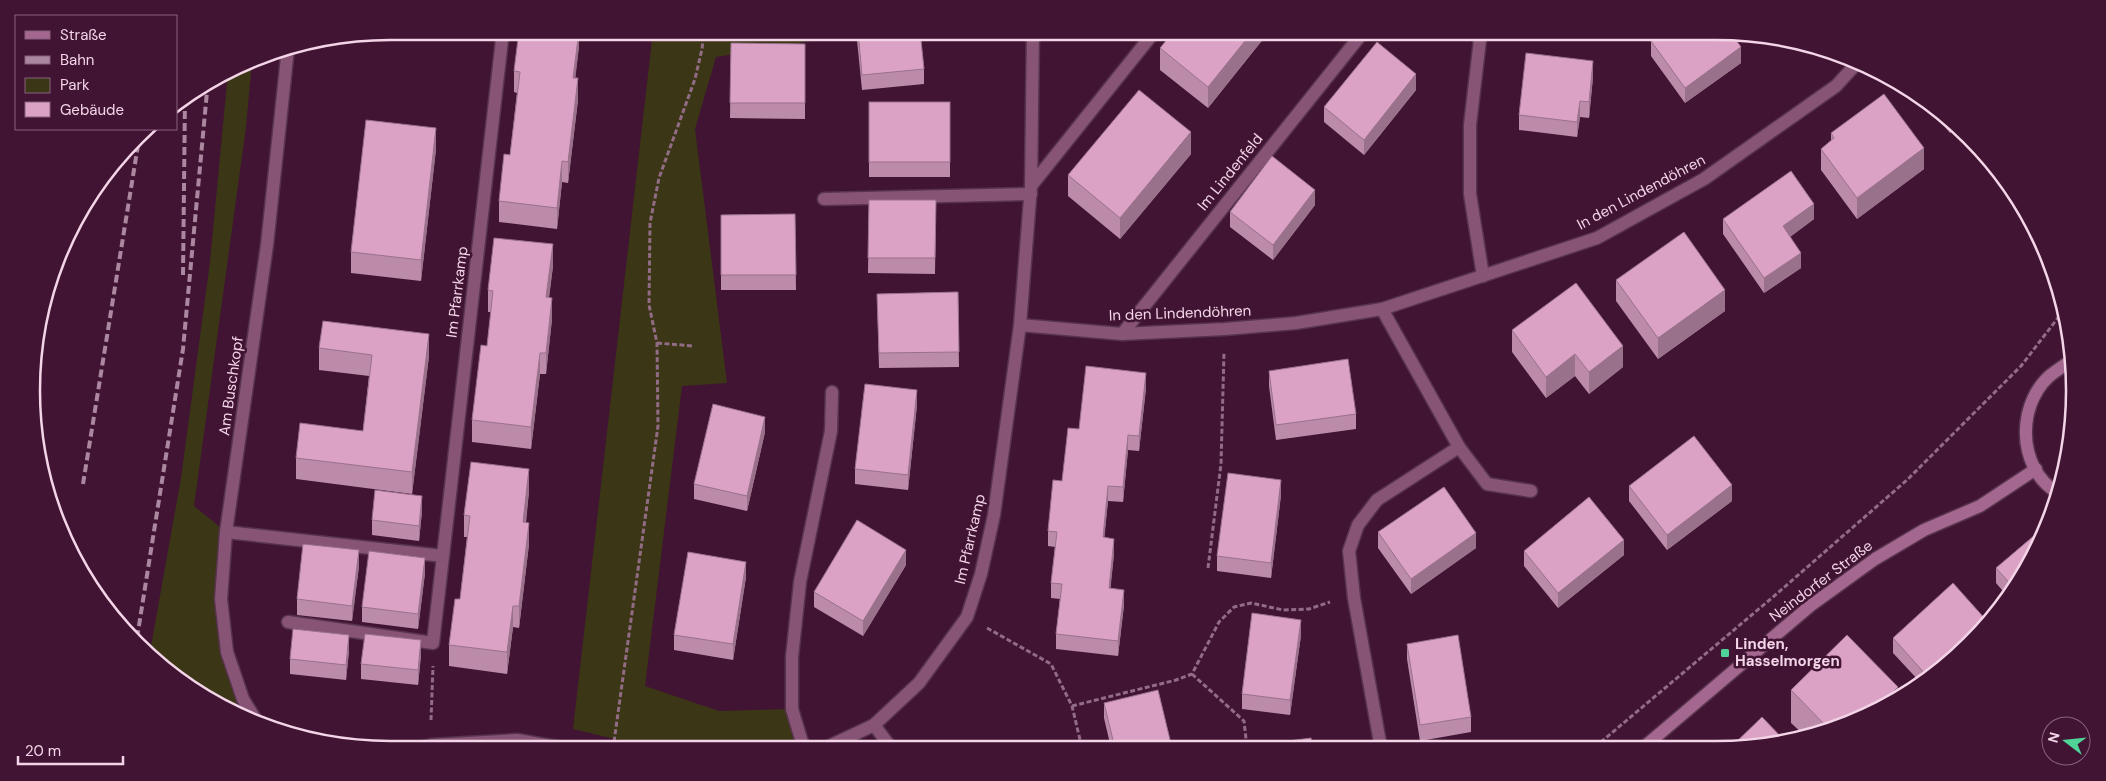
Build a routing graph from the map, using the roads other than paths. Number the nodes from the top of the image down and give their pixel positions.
1 (502, 40) edge
2 (1033, 40) edge
3 (1148, 40) edge
4 (1357, 40) edge
5 (1480, 40) edge
6 (287, 56) edge
7 (1852, 68) edge
8 (1031, 190) junction
9 (824, 199) dead end
10 (1483, 276) junction
11 (1382, 309) junction
12 (1020, 325) junction
13 (1122, 334) junction
14 (2065, 366) edge
15 (832, 392) dead end
16 (1459, 447) junction
17 (2036, 469) junction
18 (2052, 489) edge
19 (1531, 491) dead end
20 (226, 532) junction
21 (443, 556) junction
22 (288, 622) dead end
23 (251, 712) edge
24 (874, 725) junction
25 (802, 741) edge
26 (840, 741) edge
27 (886, 741) edge
28 (1380, 741) edge
29 (1651, 741) edge

1 - 21 street, Im Pfarrkamp
2 - 8 street
3 - 8 street
4 - 13 street, Im Lindenfeld
5 - 10 street
6 - 20 street, Am Buschkopf
7 - 10 street, In den Lindendöhren
8 - 9 street
8 - 12 street
10 - 11 street, In den Lindendöhren
11 - 13 street, In den Lindendöhren
11 - 16 street
12 - 13 street, In den Lindendöhren
12 - 24 street, Im Pfarrkamp
14 - 17 street
15 - 25 street
16 - 19 street
16 - 28 street
17 - 18 street
17 - 29 street, Neindorfer Straße
20 - 21 street
20 - 23 street, Am Buschkopf
21 - 22 street, Im Pfarrkamp
24 - 26 street, Im Pfarrkamp
24 - 27 street

